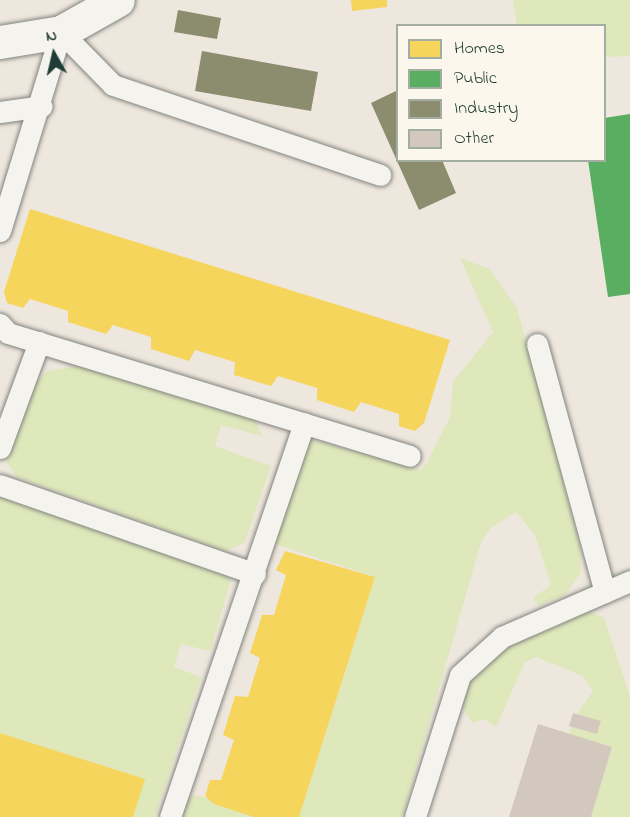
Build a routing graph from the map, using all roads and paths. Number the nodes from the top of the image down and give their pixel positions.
1 (118, 0) edge
2 (61, 32) junction
3 (0, 42) edge
4 (42, 106) junction
5 (0, 112) edge
6 (380, 175) dead end
7 (0, 231) edge
8 (0, 324) edge
9 (39, 342) junction
10 (537, 344) dead end
11 (304, 423) junction
12 (0, 448) edge
13 (410, 456) dead end
14 (0, 485) edge
15 (255, 574) junction
16 (630, 581) edge
17 (604, 592) junction
18 (170, 817) edge
19 (415, 817) edge

1 - 2 street
2 - 3 street
2 - 4 lane
2 - 6 lane
4 - 5 lane
4 - 7 lane
8 - 9 lane
9 - 11 lane
9 - 12 lane
10 - 17 lane
11 - 13 lane
11 - 15 lane
14 - 15 lane
15 - 18 lane
16 - 17 lane
17 - 19 lane

